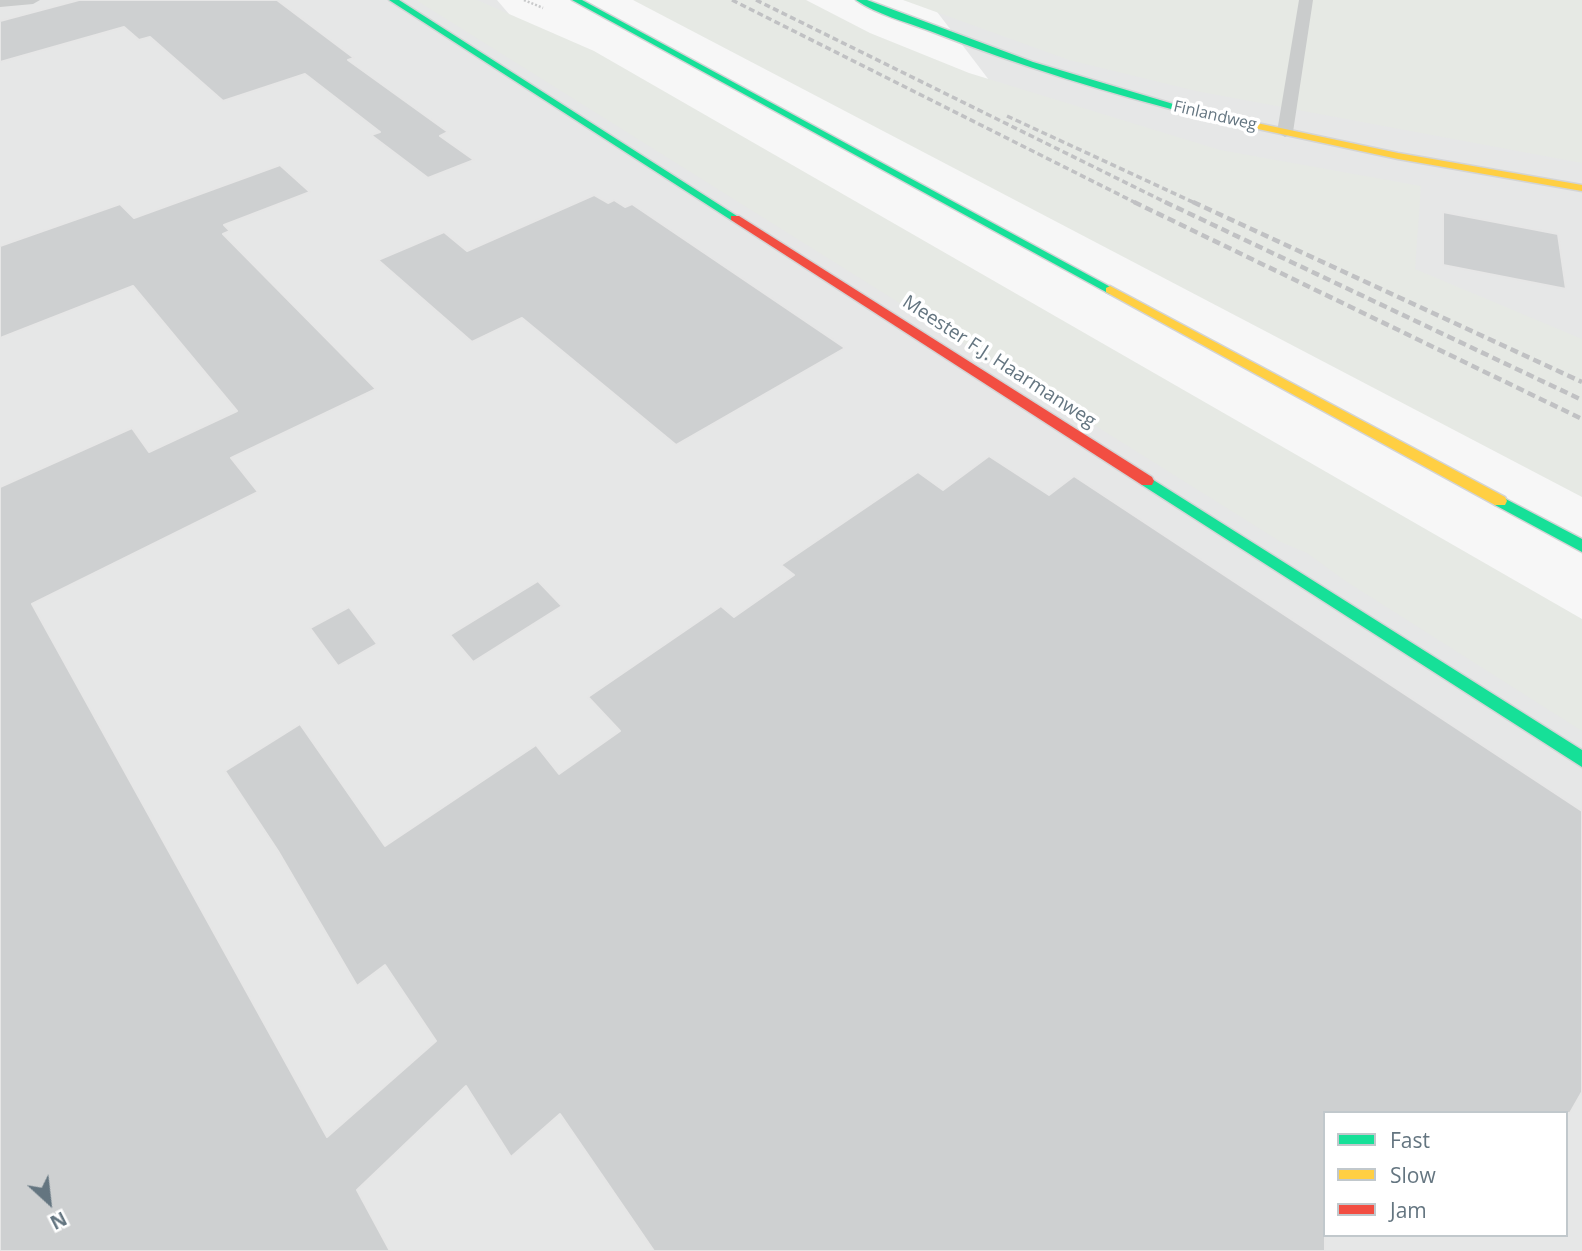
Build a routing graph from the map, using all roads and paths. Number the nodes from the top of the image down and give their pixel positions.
1 (33, 0) edge
2 (393, 0) edge
3 (576, 0) edge
4 (860, 0) edge
5 (1306, 0) edge
6 (0, 3) edge
7 (1285, 132) junction
8 (1582, 188) edge
9 (1582, 546) edge
10 (1582, 759) edge

1 - 6 lane
2 - 10 street, Meester F.J. Haarmanweg
3 - 9 street
4 - 7 street, Finlandweg
5 - 7 lane
7 - 8 street, Finlandweg

